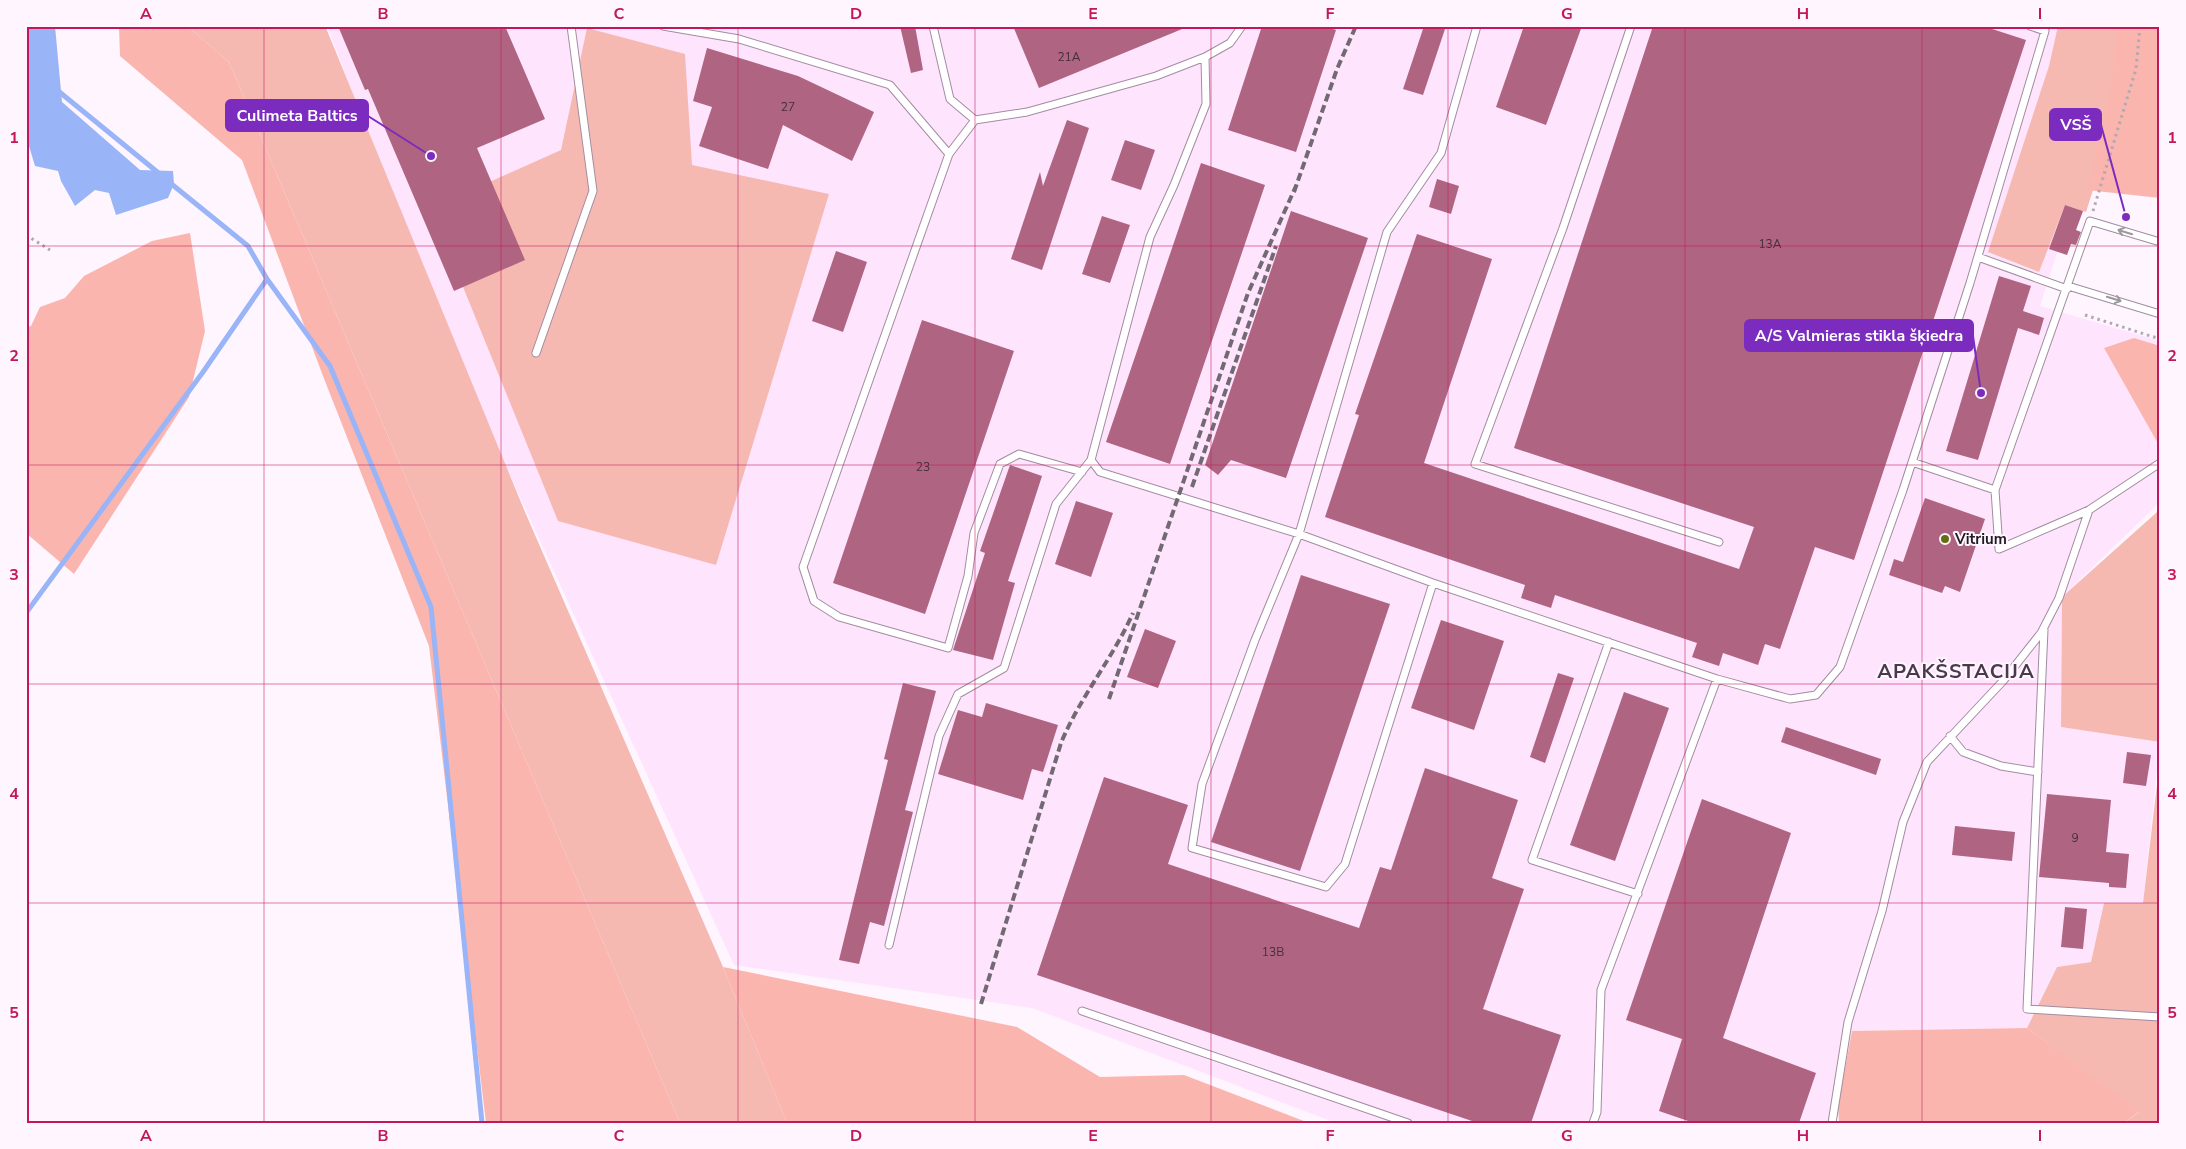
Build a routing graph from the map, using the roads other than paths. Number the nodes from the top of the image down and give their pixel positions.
1 (571, 26) edge
2 (663, 26) edge
3 (933, 26) edge
4 (1242, 26) edge
5 (1477, 26) edge
6 (1631, 26) edge
7 (2030, 26) edge
8 (1205, 57) junction
9 (975, 120) junction
10 (950, 154) junction
11 (2160, 242) edge
12 (1978, 257) junction
13 (2068, 287) junction
14 (2160, 314) edge
15 (536, 353) dead end
16 (1091, 460) junction
17 (1912, 462) junction
18 (2160, 463) edge
19 (1082, 472) junction
20 (1995, 490) junction
21 (2089, 510) junction
22 (1299, 534) junction
23 (1719, 542) dead end
24 (1433, 583) junction
25 (2044, 627) junction
26 (1609, 642) junction
27 (1718, 679) junction
28 (1950, 736) junction
29 (2038, 772) junction
30 (1638, 894) junction
31 (889, 945) dead end
32 (1082, 1011) dead end
33 (2160, 1017) edge
34 (1408, 1123) edge
35 (1593, 1123) edge
36 (1832, 1123) edge

1 - 15 lane
2 - 10 lane
3 - 9 lane
4 - 8 lane
5 - 22 lane
6 - 23 lane
7 - 12 lane
8 - 9 lane
8 - 16 lane
9 - 10 lane
10 - 19 lane
11 -> 13 lane
12 - 13 lane
12 - 17 lane
13 -> 14 lane
13 - 20 lane
16 - 19 lane
16 - 22 lane
17 - 20 lane
17 - 27 lane
18 - 21 lane
19 - 31 lane
20 - 21 lane
21 - 25 lane
22 - 24 lane
22 - 24 lane
24 - 26 lane
25 - 28 lane
25 - 29 lane
26 - 27 lane
26 - 30 lane
27 - 30 lane
28 - 29 lane
28 - 36 lane
29 - 33 lane
30 - 35 lane
32 - 34 lane

